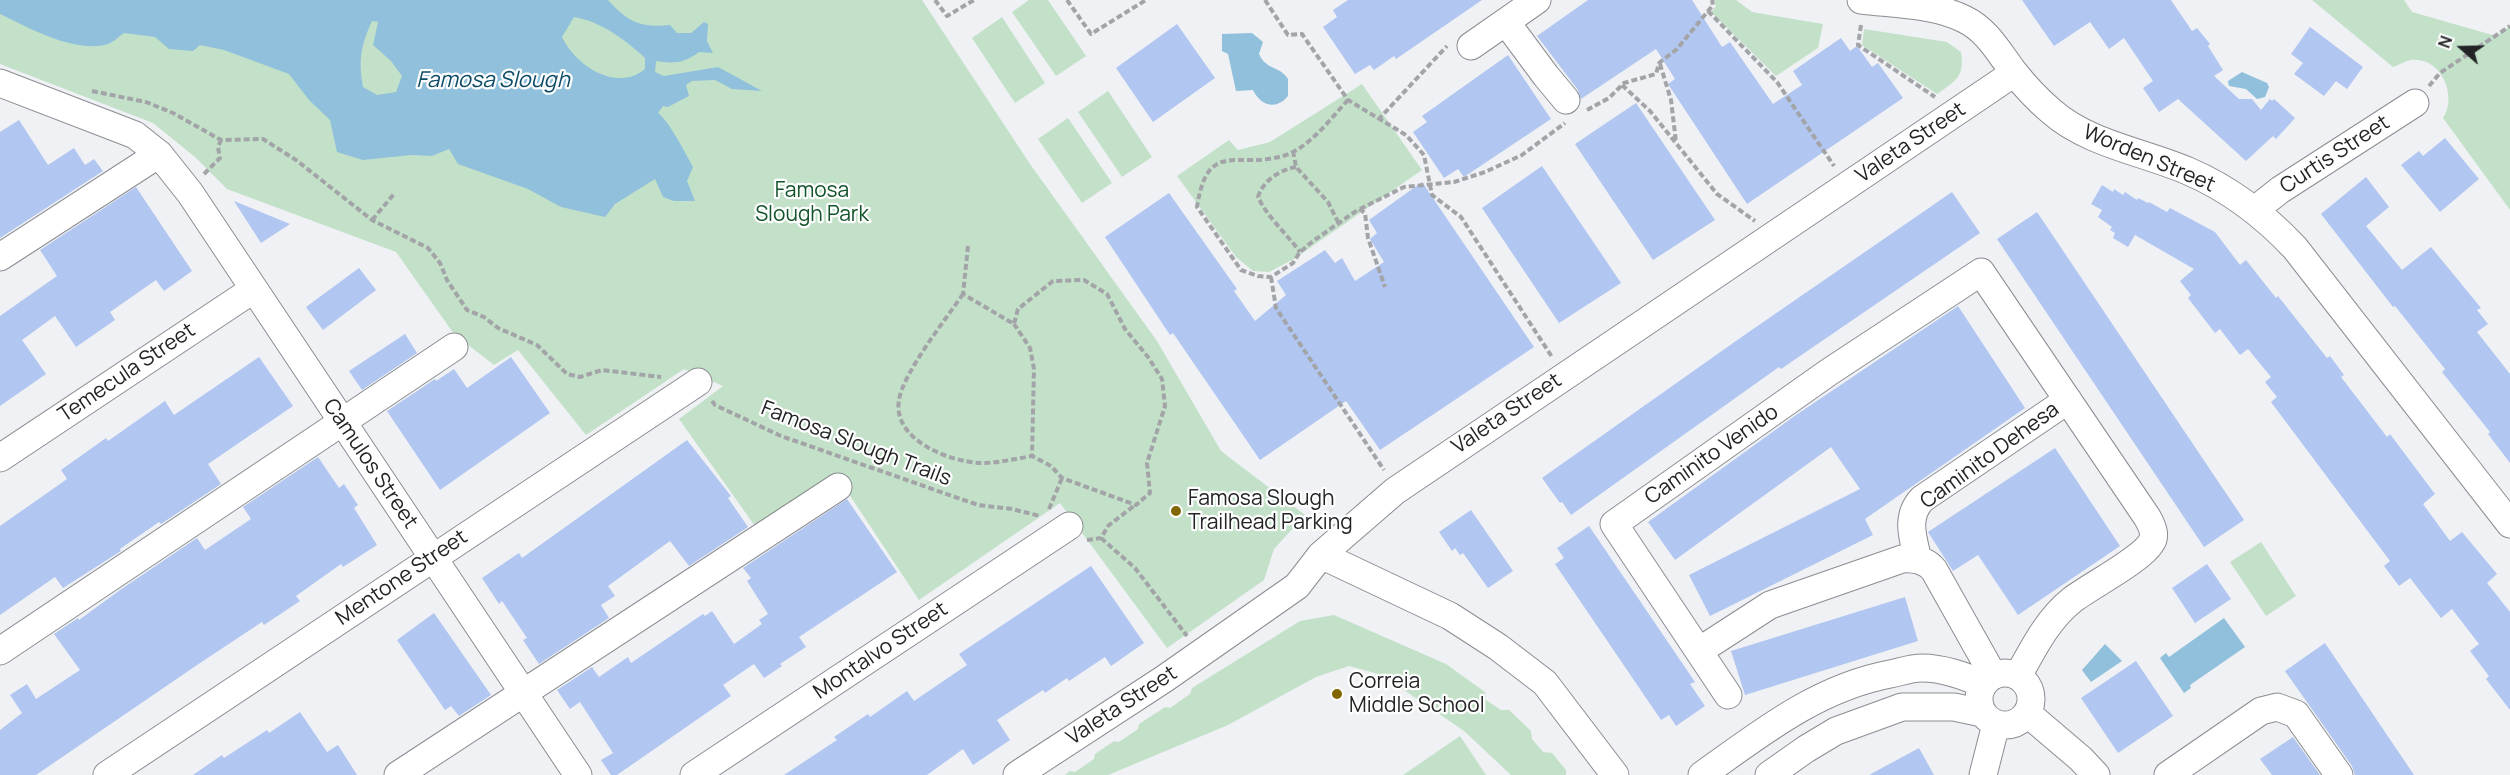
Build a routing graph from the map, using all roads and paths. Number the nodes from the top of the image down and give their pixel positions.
1 (936, 0) edge
2 (974, 0) edge
3 (1067, 0) edge
4 (1146, 0) edge
5 (1265, 0) edge
6 (1712, 0) edge
7 (1522, 8) edge
8 (1708, 11) junction
9 (1861, 12) edge
10 (2510, 26) edge
11 (1462, 43) joint
12 (1659, 63) junction
13 (2014, 73) junction
14 (0, 83) edge
15 (1622, 86) junction
16 (81, 90) dead end
17 (1938, 99) dead end
18 (1348, 100) junction
19 (2415, 102) joint
20 (1573, 111) junction
21 (1378, 120) junction
22 (221, 140) junction
23 (1676, 143) junction
24 (1293, 151) junction
25 (159, 154) junction
26 (1296, 167) junction
27 (1834, 168) dead end
28 (1429, 184) junction
29 (190, 193) junction
30 (394, 194) dead end
31 (1359, 209) junction
32 (2256, 209) junction
33 (372, 220) junction
34 (1755, 221) dead end
35 (1339, 224) junction
36 (968, 246) dead end
37 (1300, 252) junction
38 (0, 257) edge
39 (1271, 277) junction
40 (1385, 287) dead end
41 (254, 289) junction
42 (963, 294) junction
43 (1014, 324) junction
44 (454, 347) dead end
45 (1552, 357) dead end
46 (698, 382) junction
47 (2068, 400) junction
48 (342, 422) junction
49 (1032, 456) junction
50 (0, 458) edge
51 (1385, 471) dead end
52 (838, 487) dead end
53 (1136, 505) junction
54 (1057, 522) junction
55 (2510, 524) edge
56 (1101, 538) junction
57 (1321, 555) junction
58 (433, 557) junction
59 (1918, 560) junction
60 (1187, 636) dead end
61 (0, 651) edge
62 (1699, 651) junction
63 (1998, 678) junction
64 (523, 691) junction
65 (1728, 695) dead end
66 (2027, 713) junction
67 (1989, 719) junction
68 (2185, 770) edge
69 (107, 775) edge
70 (399, 775) edge
71 (578, 775) edge
72 (693, 775) edge
73 (1017, 775) edge
74 (1615, 775) edge
75 (1702, 775) edge
76 (1769, 775) edge
77 (1983, 775) edge
78 (2096, 775) edge
79 (2339, 775) edge

1 - 2 path
3 - 4 path
5 - 18 path
6 - 8 path
7 - 11 street
7 - 20 street
8 - 12 path
8 - 27 path
9 - 13 street, Worden Street
9 - 17 path
10 - 19 path
11 - 21 path
12 - 15 path
12 - 23 path
13 - 32 street, Worden Street
13 - 57 street, Valeta Street
14 - 25 street, Camulos Street
15 - 20 path
15 - 23 path
16 - 22 path
18 - 21 path
18 - 24 path
19 - 32 street, Curtis Street
20 - 28 path
21 - 28 path
22 - 29 path
22 - 33 path
23 - 34 path
24 - 26 path
24 - 39 path
25 - 29 street, Camulos Street
25 - 38 street
26 - 35 path
26 - 37 path
28 - 31 path
28 - 45 path
29 - 41 street, Camulos Street
30 - 33 path
31 - 35 path
31 - 40 path
32 - 55 street, Worden Street
33 - 46 path
35 - 37 path
36 - 42 path, Famosa Slough Trails
37 - 39 path
39 - 51 path
41 - 48 street, Camulos Street
41 - 50 street, Temecula Street
42 - 43 path
42 - 49 path, Famosa Slough Trails
43 - 49 path
43 - 53 path
44 - 48 street
46 - 54 path, Famosa Slough Trails
46 - 58 street, Mentone Street
47 - 59 street, Caminito Dehesa
47 - 62 street, Caminito Venido
47 - 63 street
48 - 58 street, Camulos Street
48 - 61 street
49 - 53 path
52 - 64 street
53 - 56 path
54 - 56 path, Famosa Slough Trails
54 - 72 street, Montalvo Street
56 - 60 path, Famosa Slough Trails
57 - 73 street, Valeta Street
57 - 74 street
58 - 64 street, Camulos Street
58 - 69 street, Mentone Street
59 - 62 street
59 - 63 street
62 - 65 street, Caminito Venido
63 - 66 street
63 - 67 street
63 - 75 street
64 - 70 street
64 - 71 street, Camulos Street
66 - 67 street
66 - 78 street
67 - 76 street
67 - 77 street
68 - 79 street

